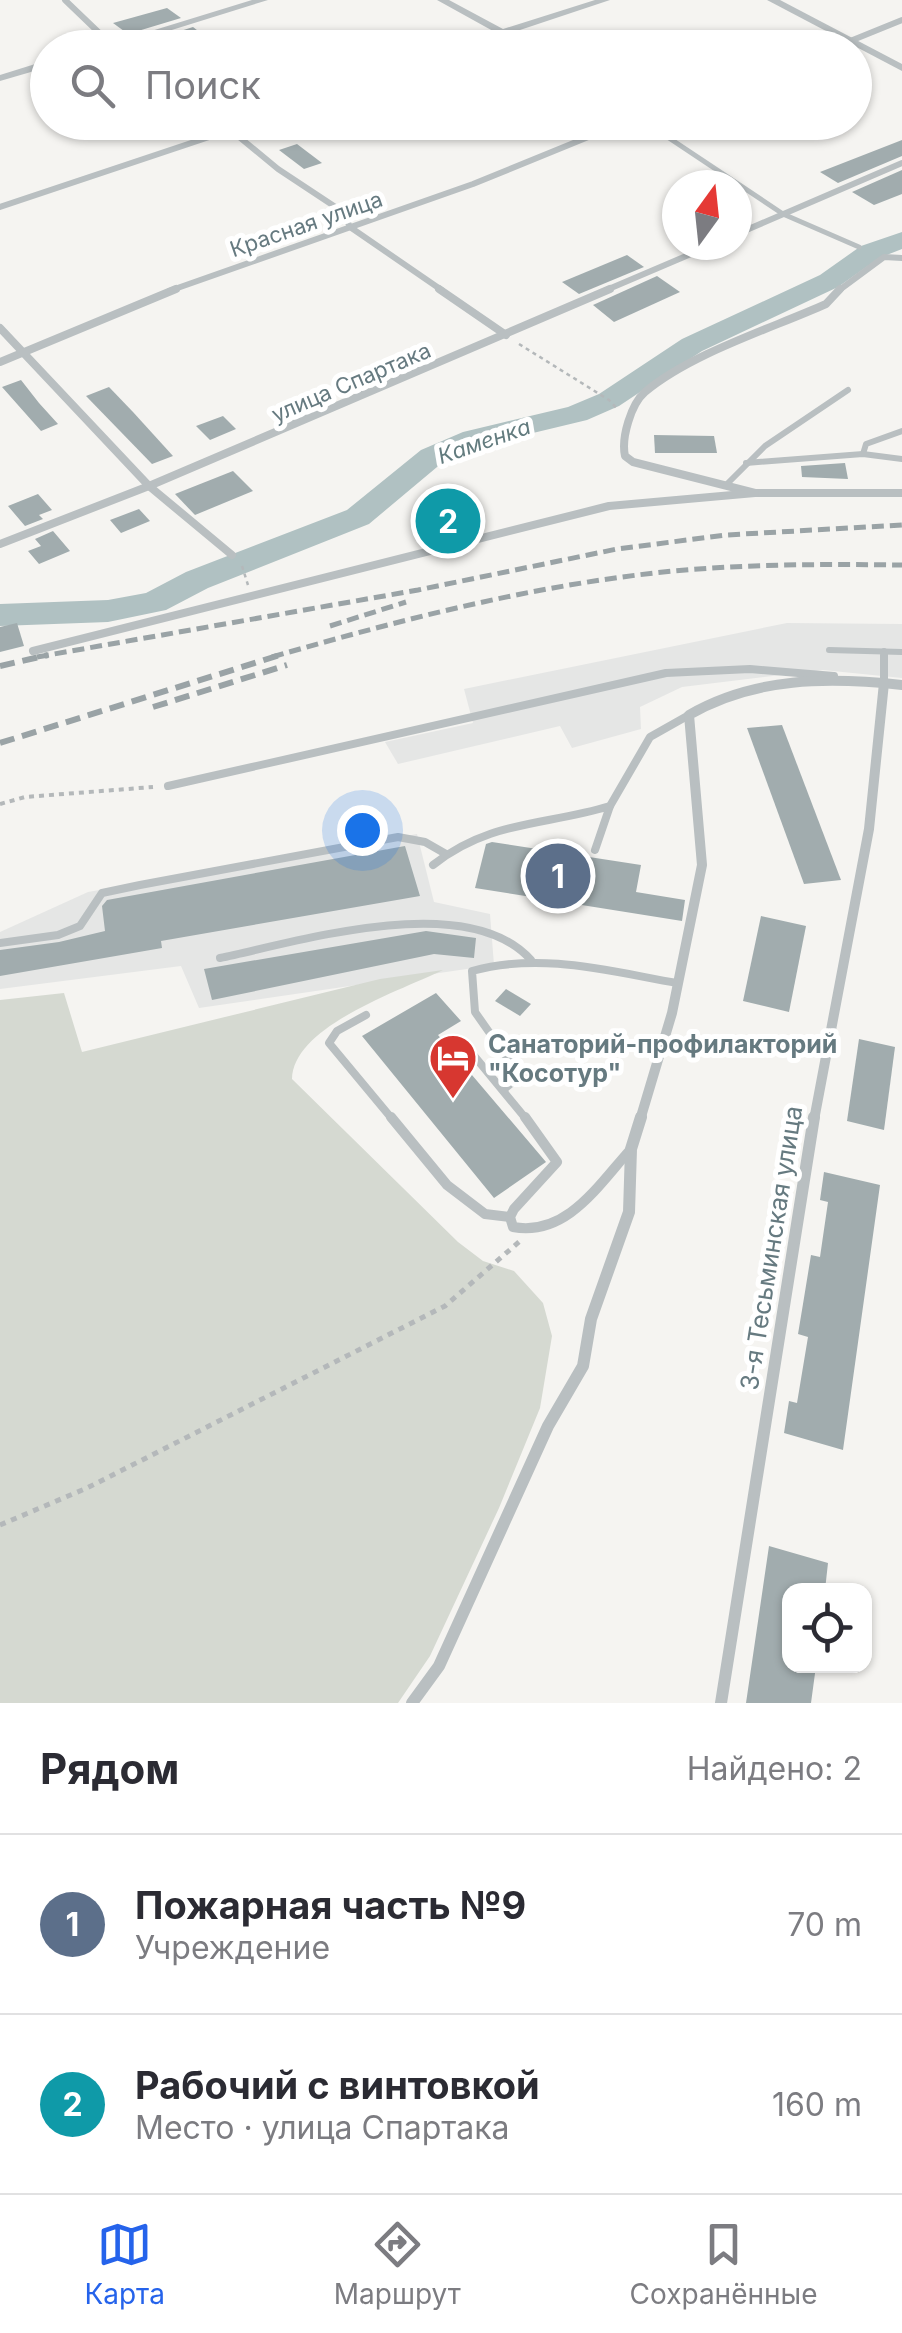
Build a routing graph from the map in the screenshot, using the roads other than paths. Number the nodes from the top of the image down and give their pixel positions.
1 (66, 0) edge
2 (263, 0) edge
3 (442, 0) edge
4 (606, 0) edge
5 (772, 0) edge
6 (902, 20) edge
7 (94, 30) edge
8 (163, 30) edge
9 (497, 30) edge
10 (511, 30) edge
11 (830, 30) edge
12 (872, 31) edge
13 (872, 52) edge
14 (902, 68) edge
15 (30, 69) edge
16 (0, 78) edge
17 (202, 140) edge
18 (244, 140) edge
19 (585, 140) edge
20 (672, 140) edge
21 (902, 163) edge
22 (0, 207) edge
23 (783, 214) junction
24 (350, 227) junction
25 (752, 227) edge
26 (859, 246) dead end
27 (902, 258) edge
28 (678, 260) edge
29 (0, 328) edge
30 (506, 336) junction
31 (26, 352) junction
32 (0, 362) edge
33 (848, 390) dead end
34 (902, 431) edge
35 (863, 454) junction
36 (902, 459) edge
37 (746, 463) junction
38 (726, 485) junction
39 (149, 486) junction
40 (755, 493) junction
41 (902, 493) edge
42 (0, 544) edge
43 (232, 555) dead end
44 (829, 650) dead end
45 (32, 651) dead end
46 (884, 652) junction
47 (902, 652) edge
48 (849, 678) junction
49 (884, 683) junction
50 (902, 685) edge
51 (689, 715) junction
52 (168, 786) road end
53 (610, 806) junction
54 (595, 850) dead end
55 (446, 854) junction
56 (433, 865) dead end
57 (0, 943) edge
58 (220, 958) dead end
59 (531, 960) junction
60 (677, 983) junction
61 (366, 1015) dead end
62 (466, 1046) dead end
63 (503, 1090) junction
64 (631, 1149) junction
65 (510, 1217) junction
66 (412, 1703) edge
67 (721, 1703) edge

1 - 7 street
2 - 8 street
3 - 9 street
4 - 10 street
5 - 11 street
6 - 12 street
13 - 14 street
15 - 16 street
17 - 22 street
18 - 24 street
19 - 24 street, Красная улица
20 - 23 lane
21 - 23 street
23 - 25 street
23 - 26 lane
24 - 30 street
24 - 31 street, Красная улица
27 - 38 street
28 - 30 street, улица Спартака
29 - 31 street
30 - 39 street, улица Спартака
31 - 32 street, Красная улица
31 - 39 street
33 - 37 lane
34 - 35 lane
35 - 36 lane
35 - 37 lane
37 - 38 lane
38 - 40 street
39 - 42 street, улица Спартака
39 - 43 street
40 - 41 street
40 - 45 street
44 - 46 lane
46 - 47 lane
46 - 49 lane
48 - 49 street
48 - 51 street
48 - 52 lane
49 - 50 street
49 - 67 street, 3-я Тесьминская улица
51 - 53 lane
51 - 60 street
53 - 54 lane
53 - 55 lane
55 - 56 lane
55 - 57 lane
58 - 59 lane
59 - 60 lane
59 - 63 lane
60 - 64 street
61 - 65 lane
62 - 63 lane
63 - 65 lane
64 - 65 lane
64 - 66 street

